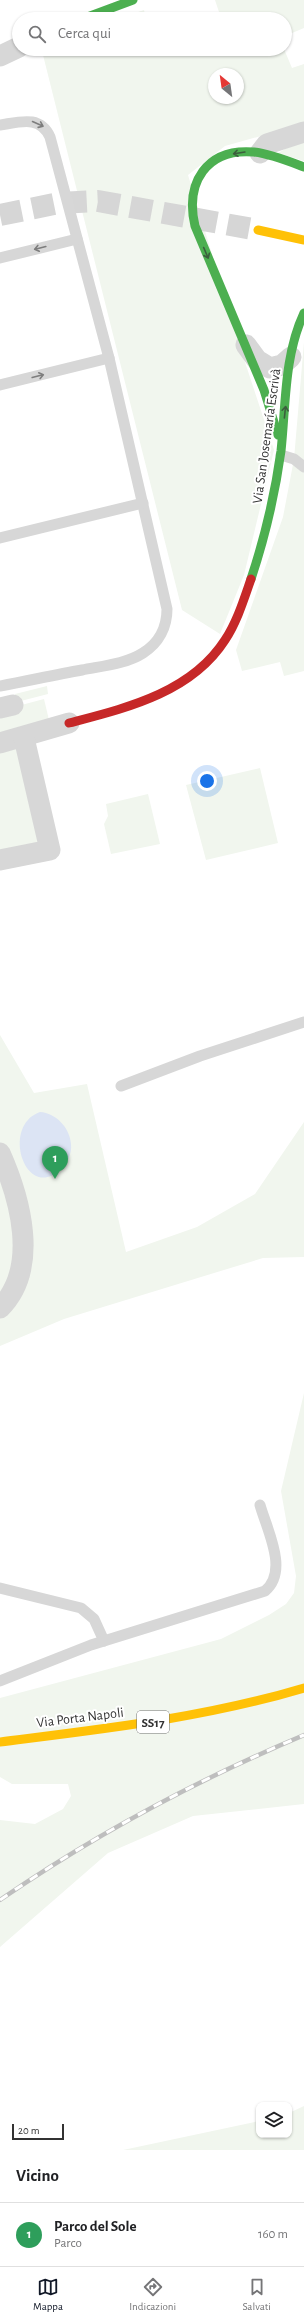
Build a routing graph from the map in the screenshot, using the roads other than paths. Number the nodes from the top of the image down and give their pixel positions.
1 (133, 0) edge
2 (112, 4) edge
3 (96, 12) edge
4 (12, 50) edge
5 (0, 56) edge
6 (0, 125) edge
7 (304, 132) edge
8 (260, 153) junction
9 (304, 167) edge
10 (258, 230) tunnel mouth
11 (78, 239) junction
12 (304, 240) edge
13 (0, 258) edge
14 (304, 313) edge
15 (246, 345) junction
16 (291, 357) junction
17 (109, 358) junction
18 (0, 385) edge
19 (281, 453) junction
20 (304, 467) edge
21 (143, 503) junction
22 (0, 538) edge
23 (0, 686) edge
24 (69, 723) joint
25 (24, 738) junction
26 (0, 743) edge
27 (0, 860) edge
28 (304, 1022) edge
29 (121, 1086) dead end
30 (0, 1153) edge
31 (0, 1308) edge
32 (260, 1505) dead end
33 (0, 1588) edge
34 (104, 1640) junction
35 (0, 1681) edge
36 (304, 1688) edge
37 (0, 1742) edge

1 - 2 street
2 - 3 street
4 - 5 street
6 -> 11 lane
7 - 8 street
8 - 9 street
8 -> 15 street
10 - 12 street
11 -> 13 lane
11 - 17 lane
14 - 16 street, Via San Josemaría Escrivà
15 - 16 street
15 - 19 street
19 -> 16 street, Via San Josemaría Escrivà
18 -> 17 lane
17 - 21 lane
19 - 20 lane
19 - 24 street, Via San Josemaría Escrivà
21 - 22 lane
21 - 23 lane
24 - 25 street
25 - 26 street
25 - 27 street
28 - 29 lane
30 - 31 street
32 - 34 lane
33 - 34 lane
34 - 35 lane
36 - 37 street, Via Porta Napoli / SS17

